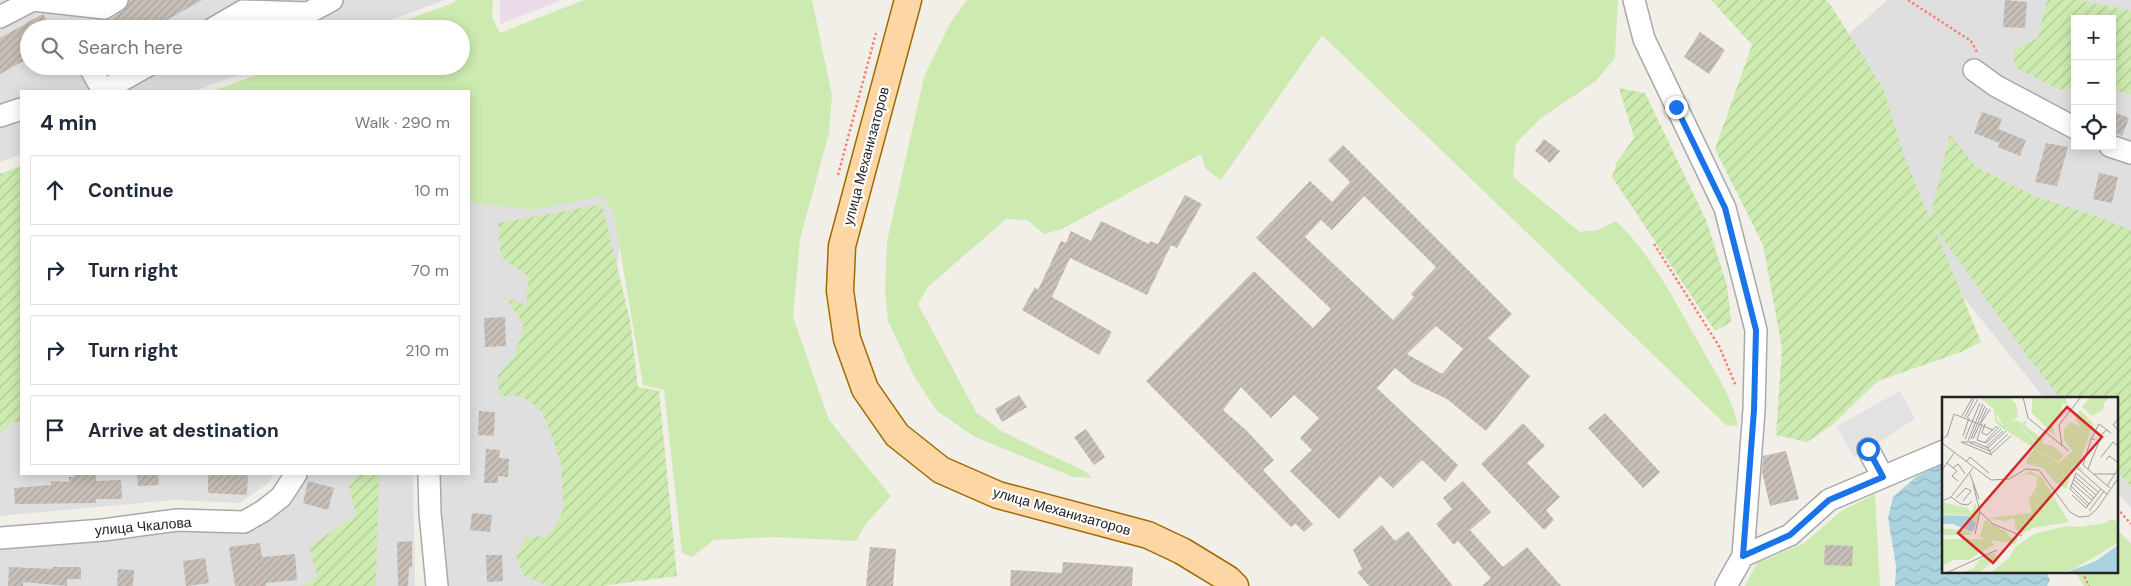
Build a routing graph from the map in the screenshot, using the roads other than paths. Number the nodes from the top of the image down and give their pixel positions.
1 (117, 0) edge
2 (332, 0) edge
3 (908, 0) edge
4 (1634, 0) edge
5 (0, 18) edge
6 (228, 20) edge
7 (1976, 63) road end
8 (94, 75) edge
9 (131, 75) edge
10 (102, 90) edge
11 (105, 90) edge
12 (20, 109) edge
13 (0, 116) edge
14 (2071, 126) edge
15 (2116, 148) edge
16 (2131, 153) edge
17 (1868, 449) dead end
18 (1942, 452) edge
19 (295, 475) edge
20 (429, 475) edge
21 (1883, 477) junction
22 (0, 538) edge
23 (1743, 556) junction
24 (437, 586) edge
25 (1235, 586) edge
26 (1726, 586) edge

1 - 5 street
2 - 6 street
3 - 25 main road, улица Механизаторов
4 - 23 street
7 - 14 street
8 - 10 street
9 - 11 street
12 - 13 street
15 - 16 street
17 - 21 street
18 - 21 street
19 - 22 street, улица Чкалова
20 - 24 street
21 - 23 street
23 - 26 street

